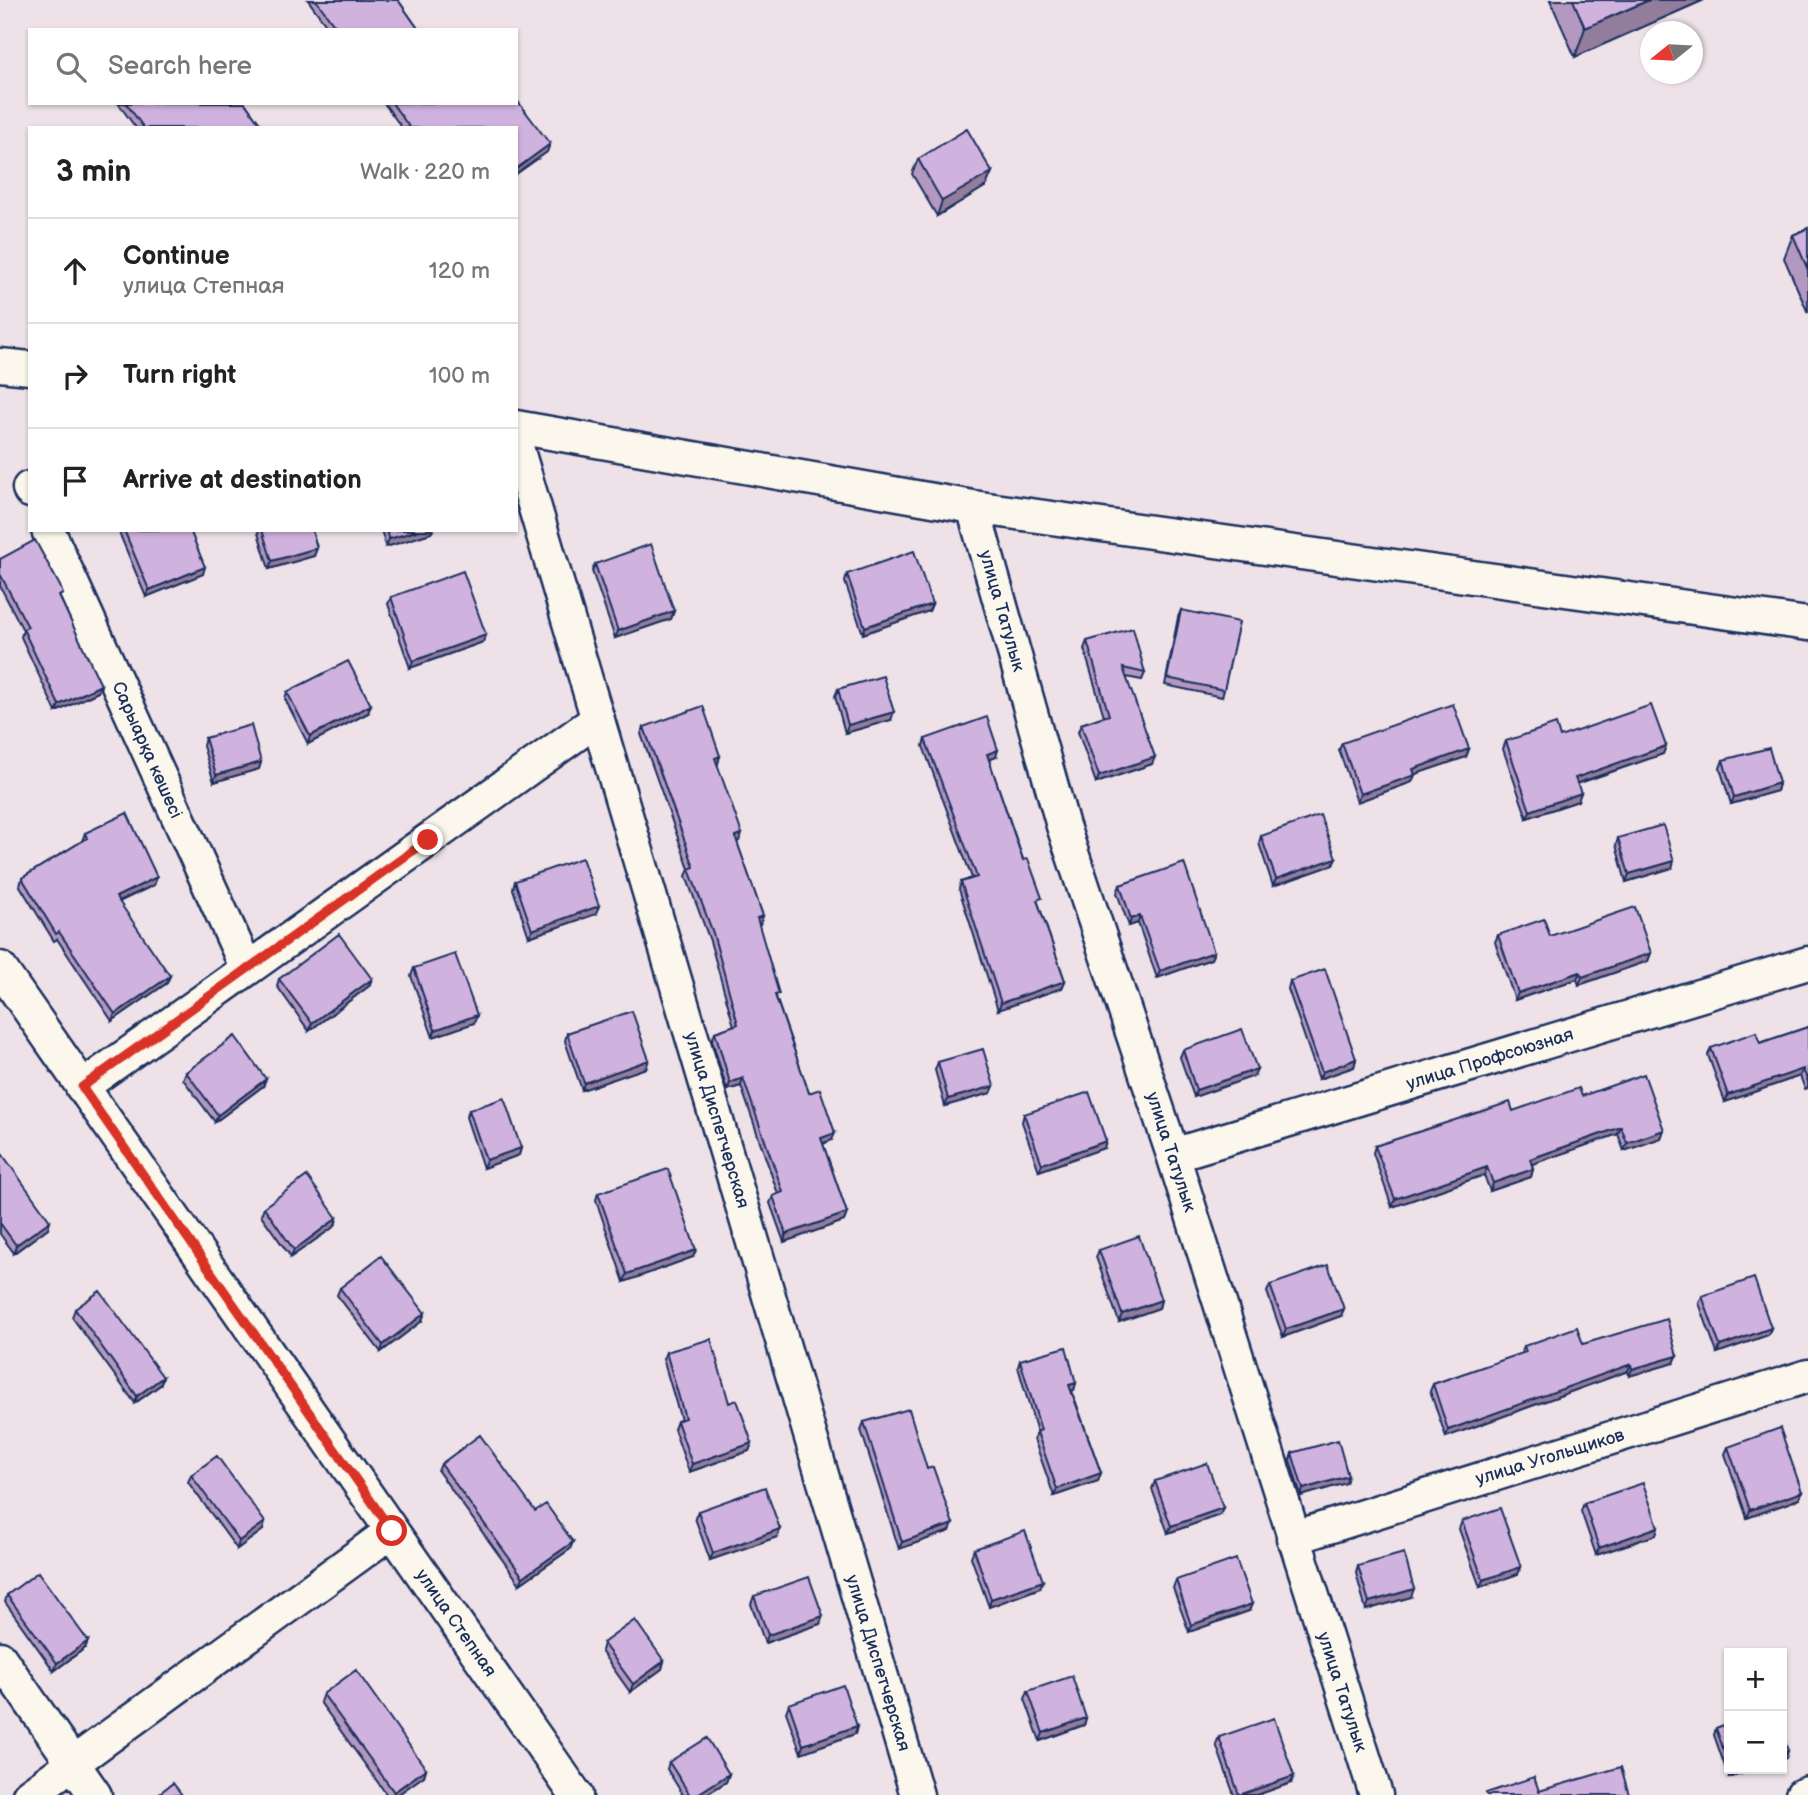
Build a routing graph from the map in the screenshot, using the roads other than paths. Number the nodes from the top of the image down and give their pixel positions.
1 (0, 365) edge
2 (28, 368) edge
3 (518, 427) edge
4 (518, 451) edge
5 (973, 507) junction
6 (49, 532) edge
7 (1808, 624) edge
8 (598, 719) junction
9 (1808, 963) edge
10 (0, 968) edge
11 (247, 969) junction
12 (82, 1087) junction
13 (1173, 1155) junction
14 (1808, 1376) edge
15 (392, 1531) junction
16 (1293, 1538) junction
17 (0, 1658) edge
18 (76, 1764) junction
19 (1808, 1793) edge
20 (29, 1795) edge
21 (95, 1795) edge
22 (576, 1795) edge
23 (917, 1795) edge
24 (1376, 1795) edge
25 (1802, 1795) edge

1 - 2 street
3 - 5 street
4 - 8 street, улица Диспетчерская
5 - 7 street
5 - 13 street, улица Татулык
6 - 11 street, Сарыарқа көшесі
8 - 11 street
8 - 23 street, улица Диспетчерская
9 - 13 street, улица Профсоюзная
10 - 12 street, улица Степная
11 - 12 street
12 - 15 street, улица Степная
13 - 16 street, улица Татулык
14 - 16 street, улица Угольщиков
15 - 18 street
15 - 22 street, улица Степная
16 - 24 street, улица Татулык
17 - 18 street
18 - 20 street
18 - 21 street
19 - 25 street

